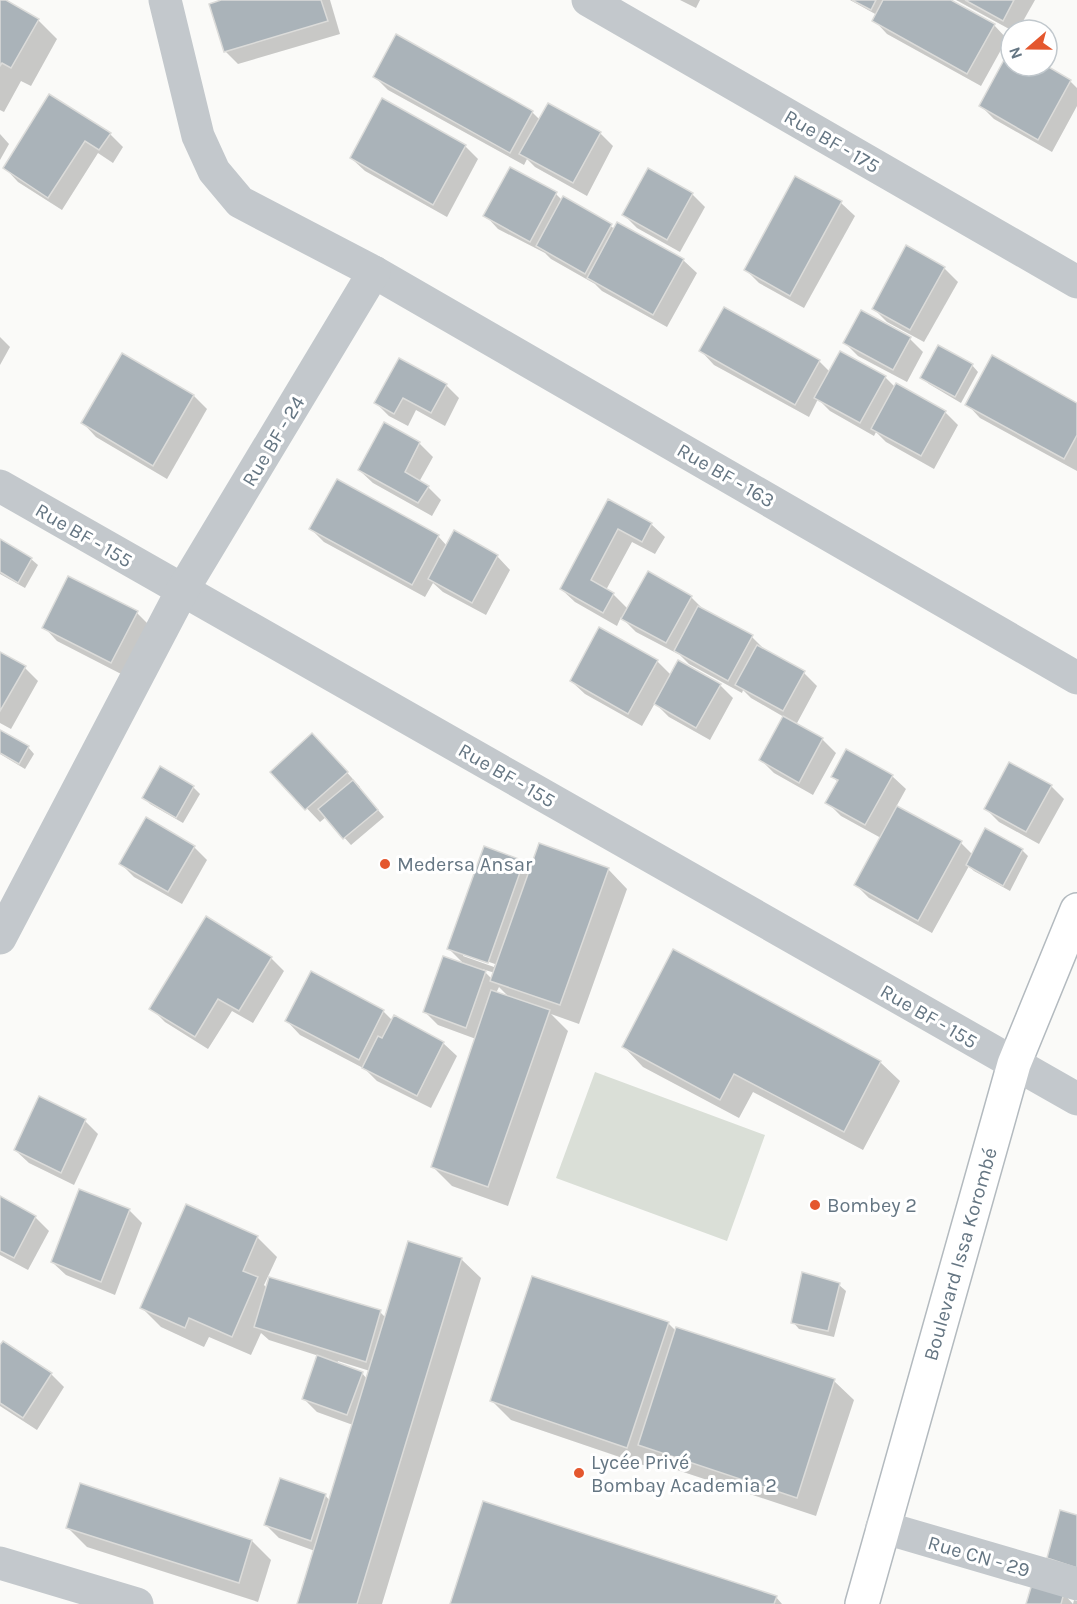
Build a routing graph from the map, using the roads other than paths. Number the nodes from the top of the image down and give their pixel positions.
1 (165, 0) edge
2 (588, 0) edge
3 (374, 272) junction
4 (1077, 282) edge
5 (0, 486) edge
6 (182, 591) junction
7 (1077, 678) edge
8 (1077, 910) edge
9 (0, 938) edge
10 (1014, 1064) junction
11 (1077, 1099) edge
12 (882, 1527) junction
13 (0, 1563) edge
14 (1077, 1584) edge
15 (137, 1604) edge
16 (862, 1604) edge

1 - 3 street
2 - 4 street, Rue BF - 175
3 - 6 street, Rue BF - 24
3 - 7 street, Rue BF - 163
5 - 6 street, Rue BF - 155
6 - 9 street, Rue BF - 24
6 - 10 street, Rue BF - 155
8 - 10 street, Boulevard Issa Korombé
10 - 11 street, Rue BF - 155
10 - 12 street, Boulevard Issa Korombé
12 - 14 street, Rue CN - 29
12 - 16 street, Boulevard Issa Korombé
13 - 15 street

